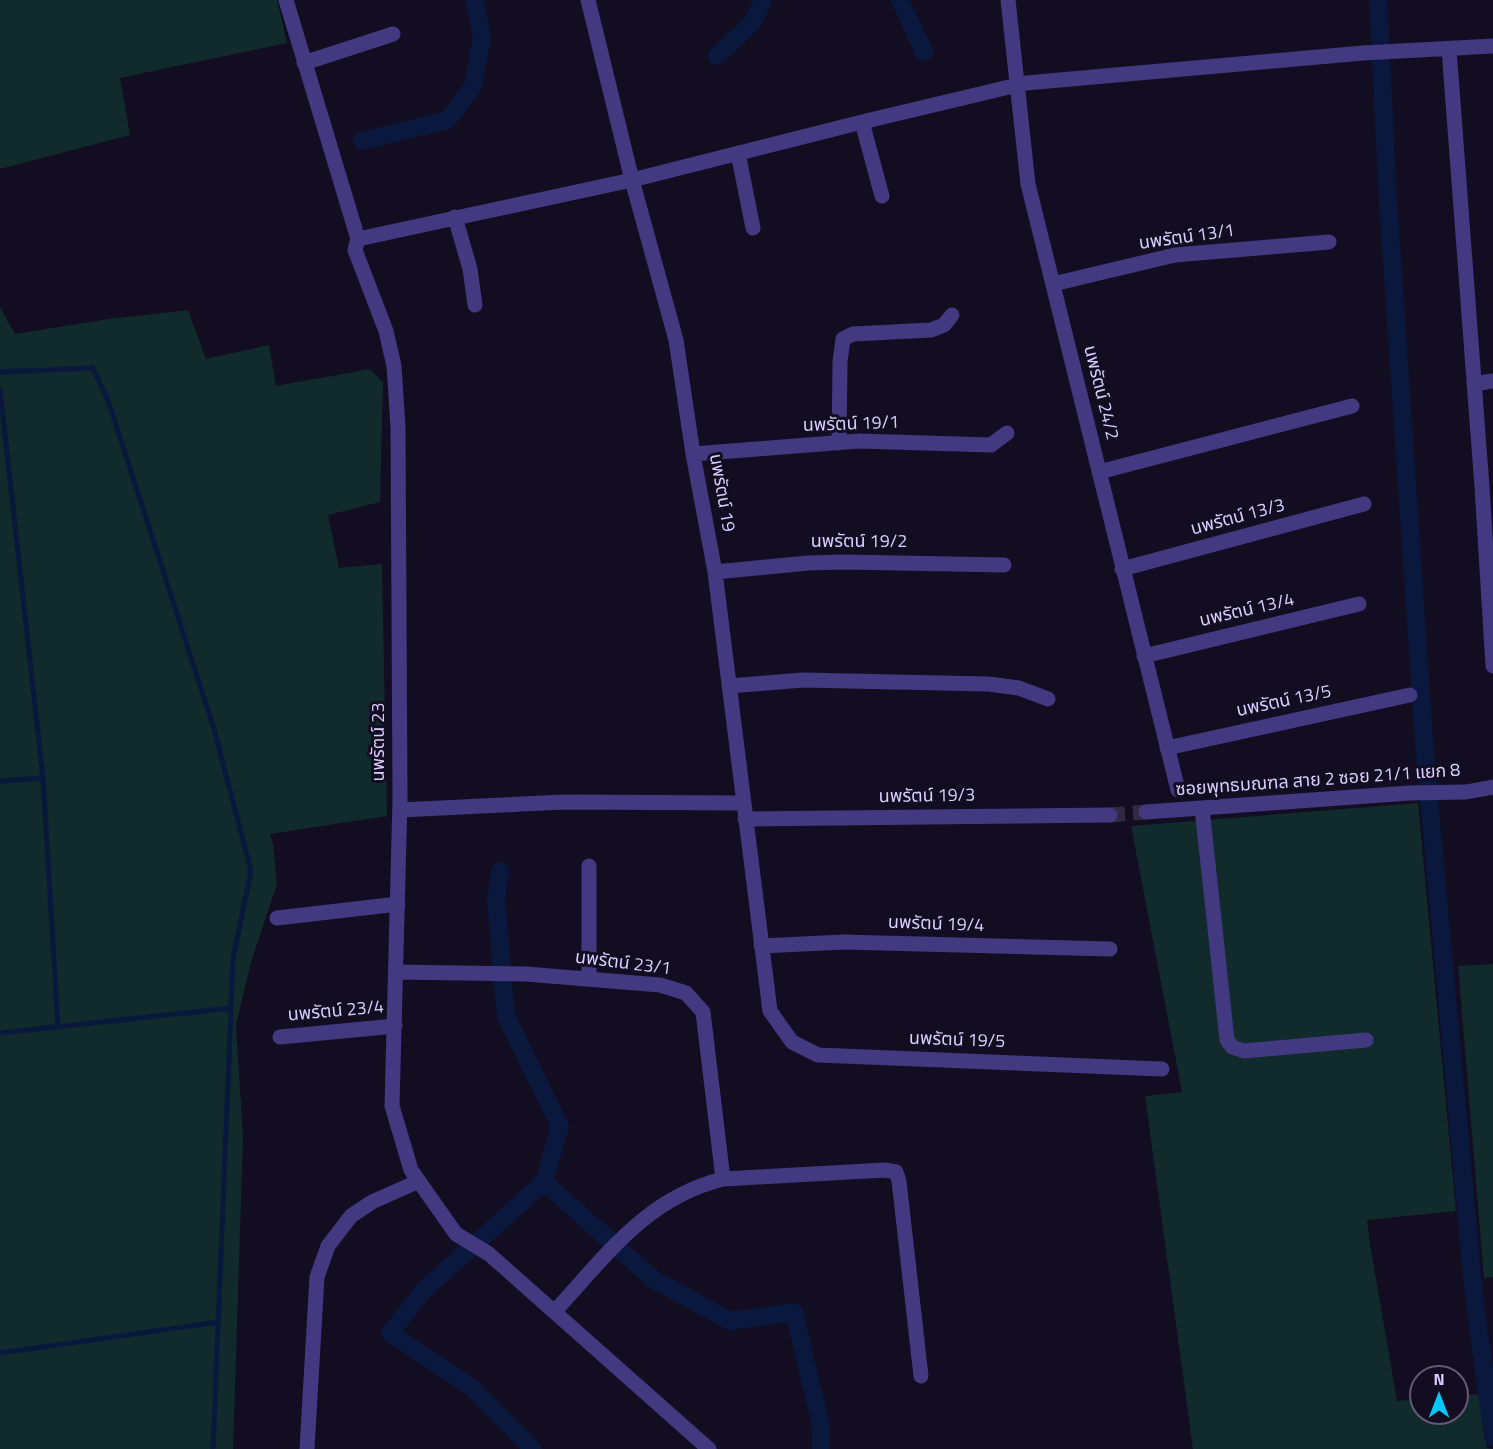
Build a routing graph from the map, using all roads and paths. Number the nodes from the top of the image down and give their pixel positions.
1 (286, 0) edge
2 (588, 0) edge
3 (1008, 0) edge
4 (393, 34) dead end
5 (1493, 46) edge
6 (1449, 49) junction
7 (304, 63) junction
8 (1018, 85) junction
9 (861, 122) junction
10 (738, 153) junction
11 (632, 180) junction
12 (882, 196) dead end
13 (455, 217) junction
14 (753, 228) dead end
15 (358, 239) junction
16 (1329, 242) dead end
17 (1053, 284) junction
18 (476, 305) dead end
19 (952, 315) dead end
20 (1493, 381) edge
21 (1474, 384) junction
22 (1352, 406) dead end
23 (1006, 433) dead end
24 (839, 443) junction
25 (693, 454) junction
26 (1099, 472) junction
27 (1487, 486) edge
28 (1364, 504) dead end
29 (1004, 565) dead end
30 (1122, 569) junction
31 (715, 572) junction
32 (1359, 604) dead end
33 (1144, 656) junction
34 (1493, 666) edge
35 (729, 686) junction
36 (1410, 696) dead end
37 (1048, 699) dead end
38 (1167, 748) junction
39 (1493, 787) edge
40 (1178, 790) dead end
41 (743, 802) junction
42 (1202, 808) junction
43 (400, 810) junction
44 (1146, 812) tunnel mouth
45 (1110, 815) tunnel mouth
46 (745, 819) junction
47 (589, 866) dead end
48 (398, 904) junction
49 (278, 918) dead end
50 (761, 946) junction
51 (1110, 949) dead end
52 (397, 972) junction
53 (589, 979) junction
54 (770, 1011) joint
55 (395, 1026) junction
56 (280, 1036) dead end
57 (1366, 1040) dead end
58 (1162, 1069) dead end
59 (723, 1179) junction
60 (419, 1181) junction
61 (555, 1311) junction
62 (921, 1376) dead end
63 (307, 1449) edge
64 (709, 1449) edge

1 - 7 street, นพรัตน์ 23
2 - 11 street, นพรัตน์ 19
3 - 8 street, นพรัตน์ 24/2
4 - 7 street
5 - 6 street
6 - 8 street
6 - 21 street
7 - 15 street, นพรัตน์ 23
8 - 9 street
8 - 17 street, นพรัตน์ 24/2
9 - 10 street
9 - 12 street
10 - 11 street
10 - 14 street
11 - 13 street
11 - 25 street, นพรัตน์ 19
13 - 15 street
13 - 18 street
15 - 43 street, นพรัตน์ 23
16 - 17 street, นพรัตน์ 13/1
17 - 26 street, นพรัตน์ 24/2
19 - 24 street
20 - 21 street
21 - 27 street
22 - 26 street
23 - 24 street, นพรัตน์ 19/1
24 - 25 street, นพรัตน์ 19/1
25 - 31 street, นพรัตน์ 19
26 - 30 street, นพรัตน์ 24/2
27 - 34 street
28 - 30 street, นพรัตน์ 13/3
29 - 31 street, นพรัตน์ 19/2
30 - 33 street, นพรัตน์ 24/2
31 - 35 street, นพรัตน์ 19
32 - 33 street, นพรัตน์ 13/4
33 - 38 street, นพรัตน์ 24/2
35 - 37 street
35 - 41 street, นพรัตน์ 19
36 - 38 street, นพรัตน์ 13/5
38 - 40 street, นพรัตน์ 24/2
39 - 42 street, ซอยพุทธมณฑล สาย 2 ซอย 21/1 แยก 8
41 - 43 street
41 - 46 street, นพรัตน์ 19
42 - 44 street, ซอยพุทธมณฑล สาย 2 ซอย 21/1 แยก 8
42 - 57 street
43 - 48 street, นพรัตน์ 23
45 - 46 street, นพรัตน์ 19/3
46 - 50 street, นพรัตน์ 19
47 - 53 street
48 - 49 street
48 - 52 street, นพรัตน์ 23
50 - 51 street, นพรัตน์ 19/4
50 - 54 street, นพรัตน์ 19
52 - 53 street, นพรัตน์ 23/1
52 - 55 street, นพรัตน์ 23
53 - 59 street, นพรัตน์ 23/1
54 - 58 street, นพรัตน์ 19/5
55 - 56 street, นพรัตน์ 23/4
55 - 60 street, นพรัตน์ 23
59 - 61 street
59 - 62 street
60 - 61 street, นพรัตน์ 23
60 - 63 street
61 - 64 street

